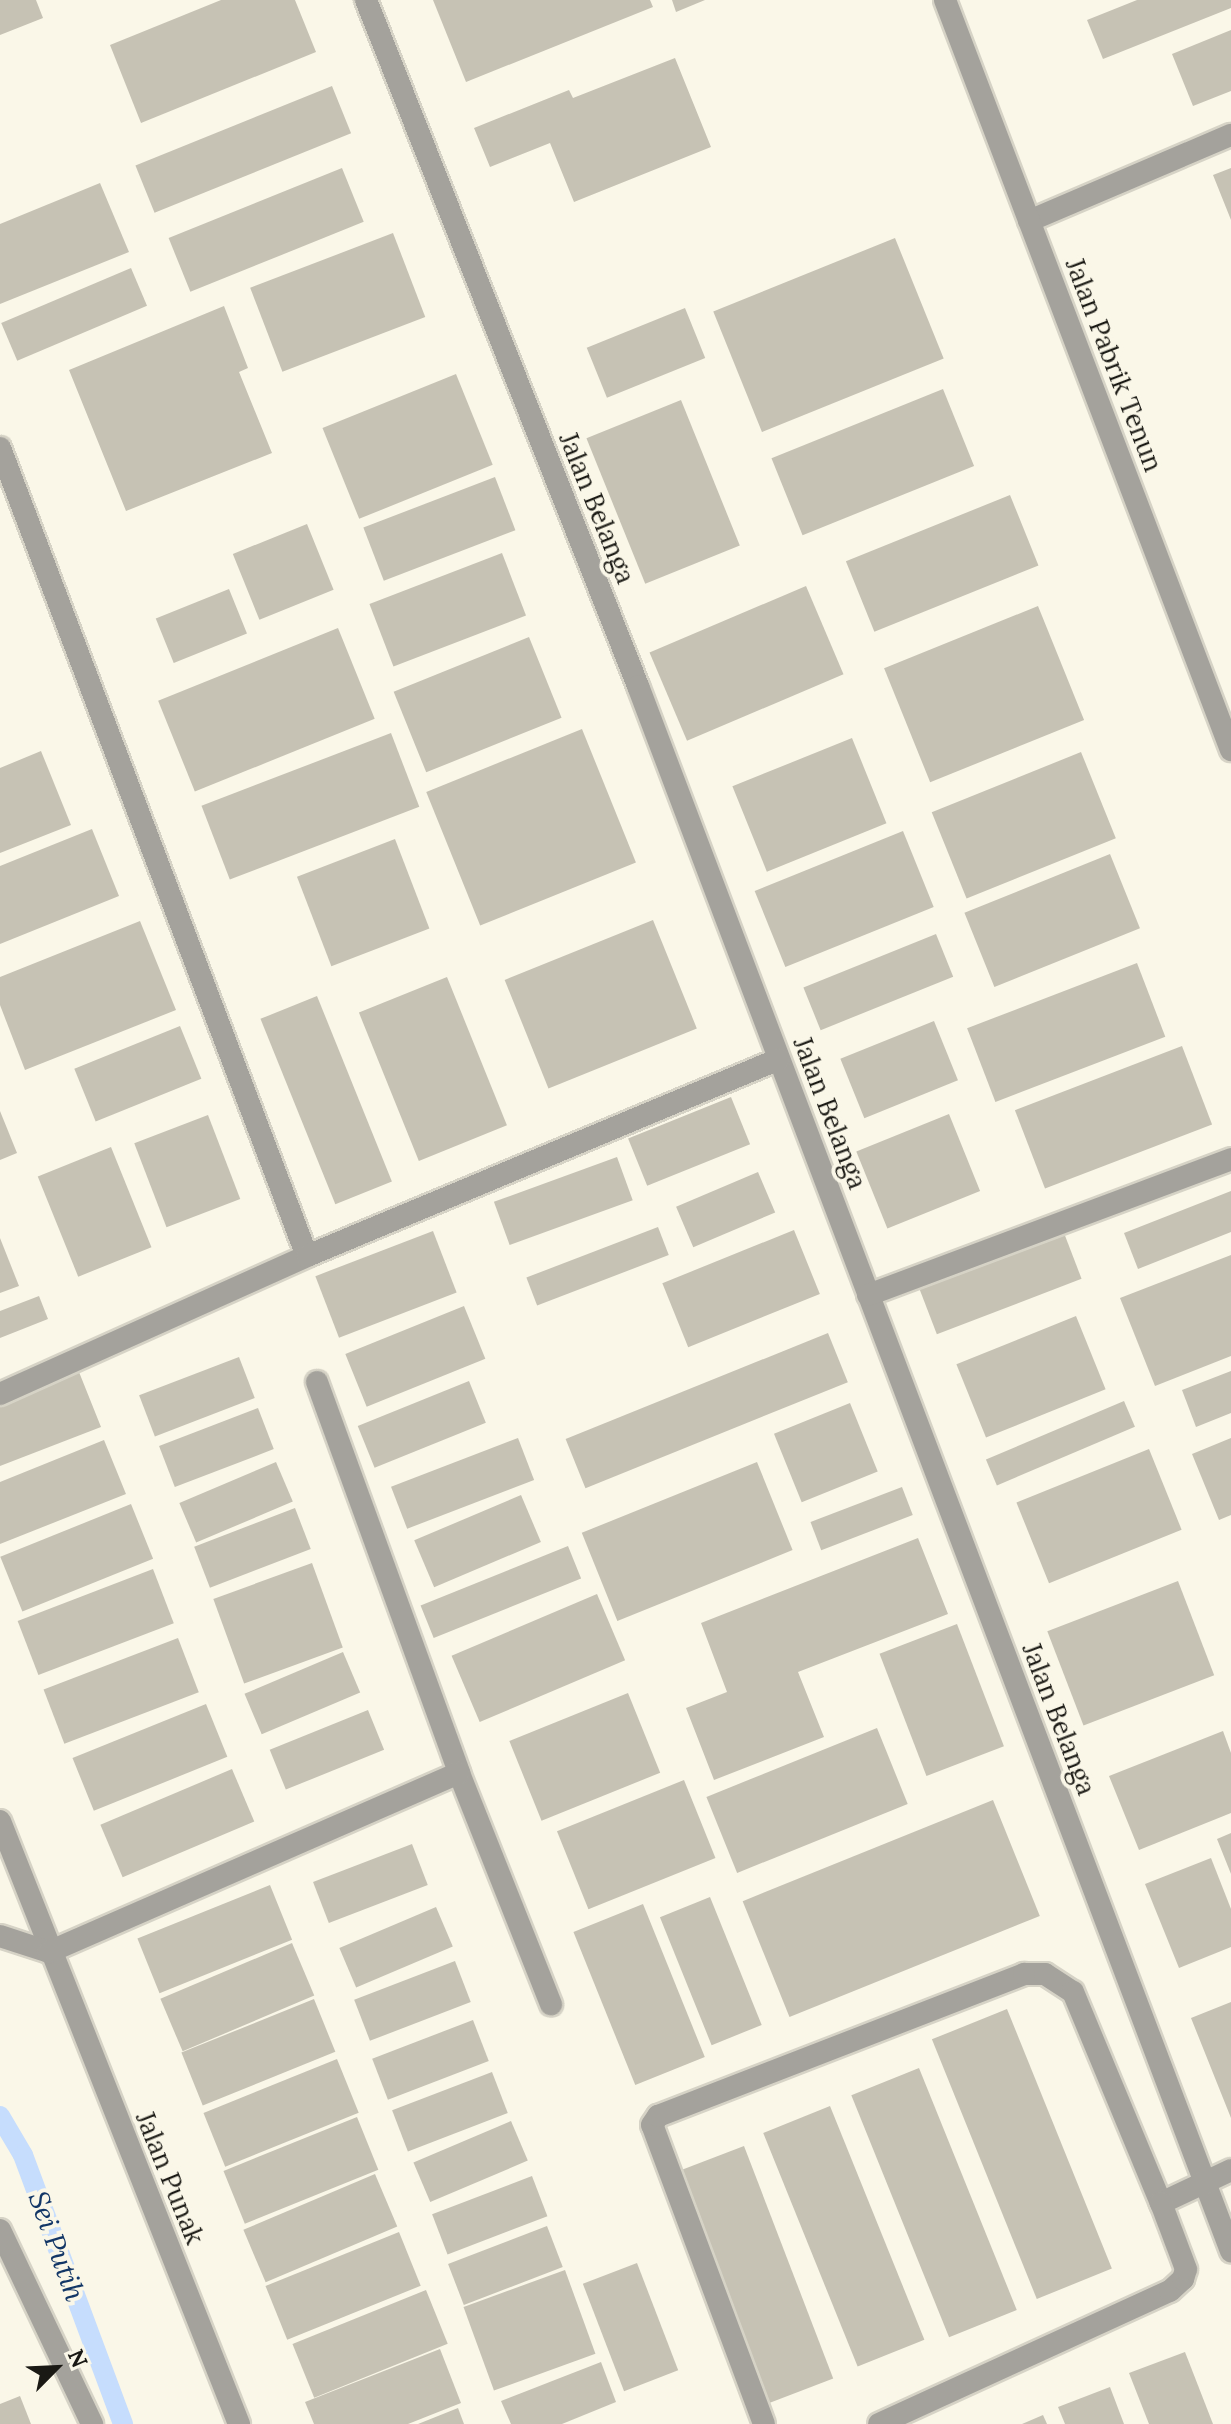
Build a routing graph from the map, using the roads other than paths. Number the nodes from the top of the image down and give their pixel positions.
1 (366, 0) edge
2 (945, 0) edge
3 (1231, 135) edge
4 (1029, 221) junction
5 (0, 448) edge
6 (1231, 750) edge
7 (779, 1059) junction
8 (1231, 1159) edge
9 (307, 1256) junction
10 (868, 1295) junction
11 (317, 1382) dead end
12 (0, 1394) edge
13 (459, 1773) junction
14 (0, 1821) edge
15 (0, 1936) edge
16 (49, 1952) junction
17 (551, 2004) dead end
18 (1231, 2170) edge
19 (1205, 2182) junction
20 (1161, 2203) junction
21 (0, 2230) edge
22 (1231, 2251) edge
23 (92, 2424) edge
24 (239, 2424) edge
25 (764, 2424) edge
26 (879, 2424) edge

1 - 7 street, Jalan Belanga
2 - 4 street, Jalan Pabrik Tenun
3 - 4 street
4 - 6 street, Jalan Pabrik Tenun
5 - 9 street
7 - 9 street
7 - 10 street, Jalan Belanga
8 - 10 street
9 - 12 street
10 - 19 street, Jalan Belanga
11 - 13 street
13 - 16 street
13 - 17 street
14 - 16 street, Jalan Punak
15 - 16 street
16 - 24 street, Jalan Punak
18 - 19 street
19 - 20 street
19 - 22 street, Jalan Belanga
20 - 25 street
20 - 26 street
21 - 23 street

